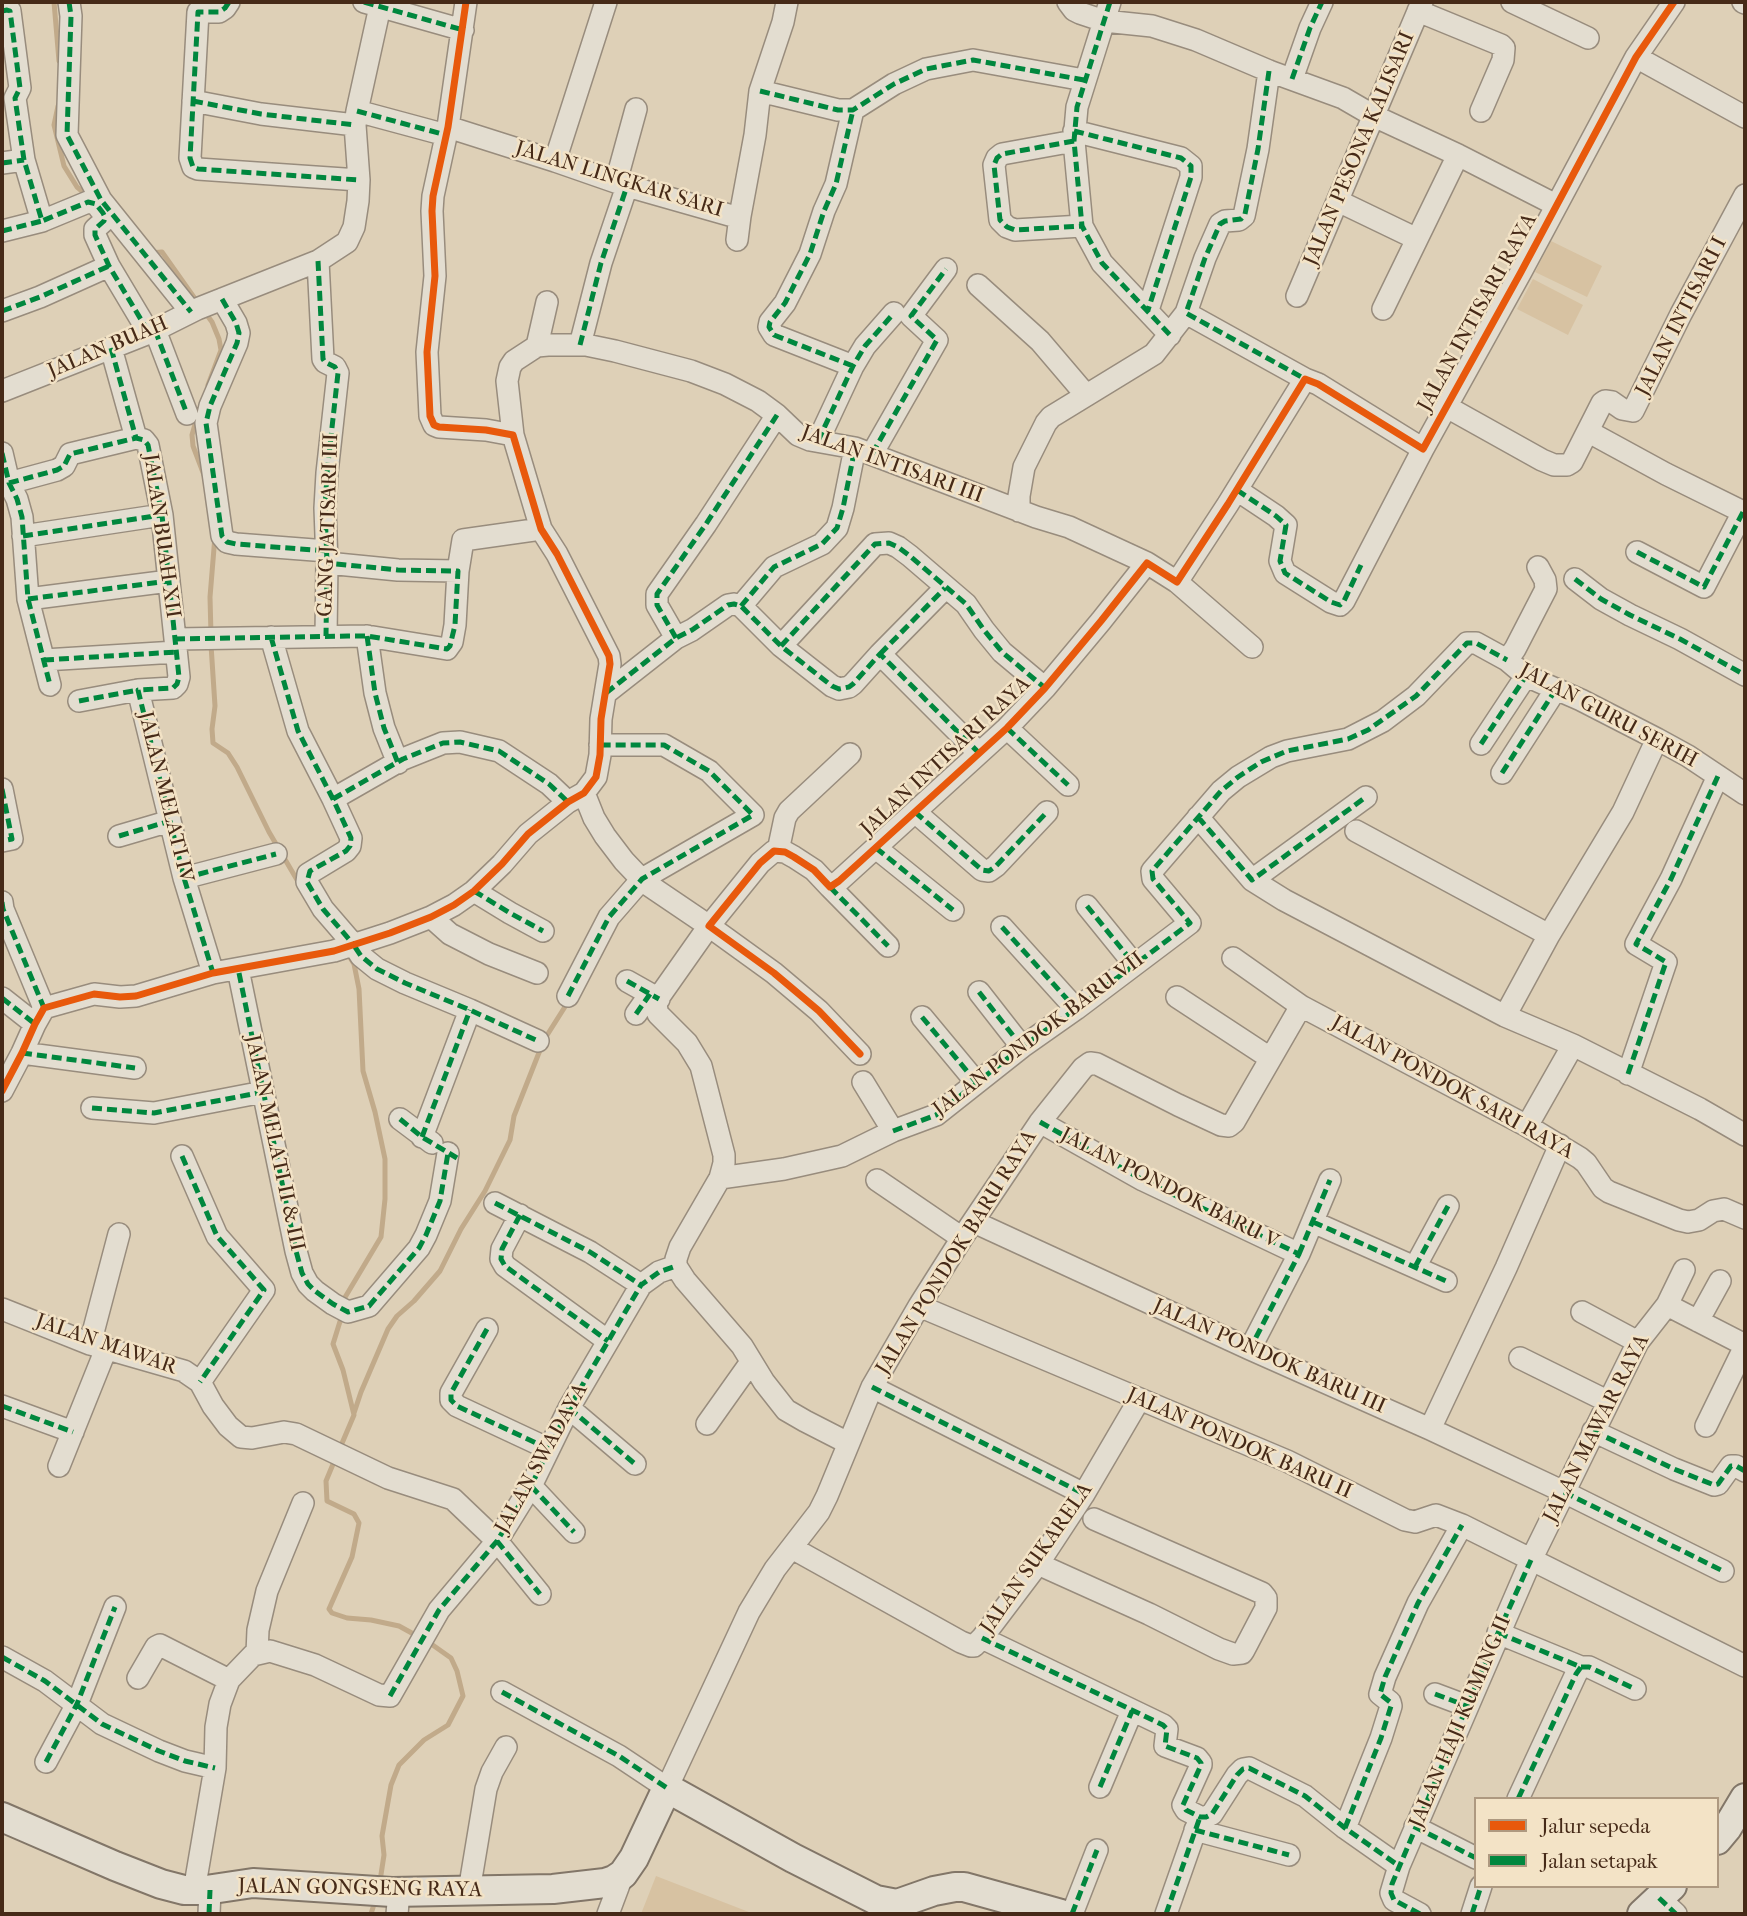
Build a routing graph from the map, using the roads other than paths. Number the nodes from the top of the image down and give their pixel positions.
1 (69, 2) edge
2 (229, 2) edge
3 (466, 2) edge
4 (606, 2) edge
5 (787, 2) edge
6 (1068, 2) edge
7 (1322, 2) edge
8 (1512, 2) edge
9 (1674, 2) edge
10 (375, 3) edge
11 (1420, 6) edge
12 (193, 7) edge
13 (6, 11) edge
14 (1107, 11) edge
15 (463, 30) junction
16 (1588, 38) dead end
17 (1636, 57) junction
18 (1269, 71) junction
19 (1292, 79) junction
20 (1084, 80) junction
21 (760, 91) junction
22 (9, 99) edge
23 (193, 101) junction
24 (636, 109) dead end
25 (853, 110) junction
26 (1480, 111) dead end
27 (1374, 116) junction
28 (1745, 117) edge
29 (356, 118) junction
30 (447, 131) junction
31 (1074, 136) junction
32 (1458, 155) junction
33 (24, 159) junction
34 (555, 160) junction
35 (2, 163) edge
36 (359, 180) junction
37 (622, 184) junction
38 (1745, 195) edge
39 (1338, 201) junction
40 (1556, 205) junction
41 (740, 216) junction
42 (42, 221) junction
43 (1082, 226) junction
44 (2, 231) edge
45 (1417, 239) junction
46 (737, 240) dead end
47 (318, 261) junction
48 (109, 266) junction
49 (946, 269) dead end
50 (978, 285) dead end
51 (1297, 296) dead end
52 (547, 302) dead end
53 (206, 306) junction
54 (1383, 309) dead end
55 (1148, 310) junction
56 (2, 311) edge
57 (894, 313) dead end
58 (1186, 313) junction
59 (152, 332) junction
60 (1170, 335) junction
61 (580, 345) junction
62 (537, 346) junction
63 (111, 348) junction
64 (853, 366) junction
65 (1305, 379) junction
66 (2, 391) edge
67 (1086, 395) junction
68 (1447, 407) junction
69 (187, 414) dead end
70 (777, 415) junction
71 (1589, 432) junction
72 (513, 435) junction
73 (136, 438) junction
74 (818, 442) junction
75 (1423, 449) junction
76 (864, 451) junction
77 (2, 453) edge
78 (9, 483) junction
79 (1237, 490) junction
80 (1019, 511) junction
81 (1744, 513) edge
82 (162, 515) junction
83 (541, 529) junction
84 (23, 536) junction
85 (1637, 552) dead end
86 (327, 557) junction
87 (1147, 562) junction
88 (1538, 567) dead end
89 (458, 571) junction
90 (1575, 579) dead end
91 (169, 580) junction
92 (1177, 582) junction
93 (945, 588) junction
94 (28, 599) junction
95 (741, 606) junction
96 (326, 636) junction
97 (367, 636) junction
98 (271, 637) junction
99 (676, 638) junction
100 (176, 646) junction
101 (781, 646) junction
102 (1252, 647) dead end
103 (880, 654) junction
104 (44, 660) junction
105 (1507, 660) junction
106 (1745, 675) edge
107 (1526, 676) junction
108 (50, 685) dead end
109 (1045, 688) junction
110 (1556, 689) junction
111 (138, 690) junction
112 (606, 692) junction
113 (79, 701) dead end
114 (1007, 728) junction
115 (1657, 739) junction
116 (1481, 744) dead end
117 (600, 745) junction
118 (979, 753) junction
119 (850, 754) dead end
120 (397, 763) junction
121 (1502, 773) dead end
122 (1718, 776) junction
123 (1068, 785) dead end
124 (2, 789) edge
125 (1745, 794) edge
126 (1366, 797) dead end
127 (576, 798) junction
128 (333, 799) junction
129 (915, 812) junction
130 (1047, 812) dead end
131 (1198, 817) junction
132 (170, 821) junction
133 (1356, 831) dead end
134 (119, 835) dead end
135 (2, 841) edge
136 (876, 848) junction
137 (778, 850) junction
138 (276, 854) dead end
139 (184, 878) junction
140 (1252, 880) junction
141 (646, 883) junction
142 (831, 887) junction
143 (474, 891) junction
144 (2, 902) edge
145 (1087, 906) dead end
146 (953, 910) dead end
147 (431, 917) junction
148 (709, 926) junction
149 (1002, 928) dead end
150 (543, 931) dead end
151 (1549, 935) junction
152 (888, 946) dead end
153 (346, 947) junction
154 (1233, 958) dead end
155 (1134, 964) junction
156 (238, 968) junction
157 (213, 973) junction
158 (537, 973) dead end
159 (626, 981) dead end
160 (979, 992) dead end
161 (568, 996) dead end
162 (654, 996) junction
163 (1177, 997) dead end
164 (2, 998) edge
165 (1301, 1006) junction
166 (1076, 1009) junction
167 (470, 1010) junction
168 (636, 1013) dead end
169 (39, 1016) junction
170 (1505, 1016) junction
171 (922, 1017) dead end
172 (538, 1041) dead end
173 (1573, 1045) junction
174 (1022, 1047) junction
175 (22, 1053) junction
176 (860, 1054) dead end
177 (1270, 1058) junction
178 (135, 1068) dead end
179 (1628, 1074) junction
180 (863, 1082) dead end
181 (976, 1082) junction
182 (2, 1091) edge
183 (263, 1092) junction
184 (92, 1108) dead end
185 (400, 1119) dead end
186 (1040, 1122) junction
187 (1527, 1126) junction
188 (893, 1131) junction
189 (1745, 1135) edge
190 (422, 1137) junction
191 (1560, 1145) junction
192 (182, 1156) dead end
193 (720, 1178) junction
194 (877, 1180) dead end
195 (1330, 1180) dead end
196 (495, 1203) dead end
197 (1448, 1206) dead end
198 (520, 1215) junction
199 (1745, 1218) edge
200 (1313, 1222) junction
201 (968, 1230) junction
202 (119, 1234) dead end
203 (1299, 1254) junction
204 (676, 1266) junction
205 (1415, 1267) junction
206 (1684, 1270) dead end
207 (1446, 1281) dead end
208 (1720, 1281) dead end
209 (641, 1286) junction
210 (919, 1306) junction
211 (1667, 1306) junction
212 (2, 1309) edge
213 (1582, 1312) dead end
214 (1698, 1321) junction
215 (487, 1329) dead end
216 (608, 1341) junction
217 (1638, 1342) junction
218 (1745, 1345) edge
219 (98, 1347) junction
220 (1250, 1349) junction
221 (1520, 1359) dead end
222 (751, 1362) junction
223 (200, 1382) junction
224 (872, 1387) junction
225 (1139, 1400) junction
226 (1607, 1401) junction
227 (2, 1406) edge
228 (569, 1408) junction
229 (706, 1424) dead end
230 (1706, 1426) dead end
231 (1430, 1429) junction
232 (1593, 1431) junction
233 (73, 1432) junction
234 (848, 1443) junction
235 (549, 1449) junction
236 (635, 1464) dead end
237 (59, 1466) dead end
238 (1745, 1471) edge
239 (531, 1486) junction
240 (1563, 1492) junction
241 (1084, 1494) junction
242 (303, 1503) dead end
243 (1094, 1519) dead end
244 (1462, 1525) junction
245 (574, 1532) dead end
246 (497, 1541) junction
247 (792, 1548) junction
248 (1531, 1560) junction
249 (1038, 1564) junction
250 (1723, 1571) dead end
251 (540, 1594) dead end
252 (115, 1607) dead end
253 (1498, 1633) junction
254 (982, 1638) junction
255 (257, 1653) junction
256 (2, 1657) edge
257 (1745, 1666) edge
258 (1581, 1667) junction
259 (138, 1678) dead end
260 (229, 1680) junction
261 (1635, 1689) dead end
262 (502, 1692) dead end
263 (1435, 1694) dead end
264 (76, 1704) junction
265 (1467, 1706) junction
266 (1132, 1711) junction
267 (506, 1747) dead end
268 (46, 1762) dead end
269 (215, 1768) junction
270 (1100, 1787) dead end
271 (667, 1788) junction
272 (1519, 1797) edge
273 (1745, 1798) edge
274 (2, 1817) edge
275 (1198, 1823) junction
276 (1415, 1827) junction
277 (1345, 1828) junction
278 (1719, 1838) edge
279 (1097, 1850) dead end
280 (1289, 1856) dead end
281 (1474, 1857) edge
282 (623, 1874) junction
283 (1396, 1875) junction
284 (1479, 1888) edge
285 (469, 1891) junction
286 (204, 1898) edge
287 (388, 1898) edge
288 (911, 1906) edge
289 (608, 1914) edge
290 (1061, 1914) edge
291 (1072, 1914) edge
292 (1166, 1914) edge
293 (1420, 1914) edge
294 (1472, 1914) edge

1 - 53 street
2 - 12 street
3 - 15 street
4 - 34 street
5 - 21 street, JALAN LINGKAR SARI
6 - 14 street
7 - 19 street
8 - 16 street
9 - 17 street, JALAN INTISARI RAYA
10 - 15 street
10 - 29 street, JALAN BUAH
11 - 26 street
11 - 27 street, JALAN PESONA KALISARI
12 - 23 street
13 - 22 street
14 - 18 street
14 - 20 street
15 - 30 street
17 - 28 street
17 - 40 street, JALAN INTISARI RAYA
18 - 19 street
18 - 58 street
19 - 27 street
20 - 25 street
20 - 31 street
21 - 25 street
21 - 41 street, JALAN LINGKAR SARI
22 - 33 street
23 - 29 street, JALAN LINGKAR SARI
23 - 36 street
24 - 37 street
25 - 64 street
27 - 32 street
27 - 39 street, JALAN PESONA KALISARI
29 - 30 street, JALAN LINGKAR SARI
29 - 36 street, JALAN BUAH
30 - 34 street, JALAN LINGKAR SARI
30 - 72 street
31 - 43 street
31 - 43 street
31 - 55 street
32 - 40 street
32 - 45 street
33 - 35 street
33 - 42 street
34 - 37 street, JALAN LINGKAR SARI
36 - 47 street, JALAN BUAH
37 - 41 street, JALAN LINGKAR SARI
37 - 61 street
38 - 71 street, JALAN INTISARI I
39 - 45 street
39 - 51 street, JALAN PESONA KALISARI
40 - 68 street, JALAN INTISARI RAYA
41 - 46 street
42 - 44 street
42 - 48 street
43 - 55 street
45 - 54 street
47 - 53 street, JALAN BUAH
47 - 86 street, GANG JATISARI III
48 - 56 street
48 - 59 street
49 - 76 street
50 - 67 street
52 - 62 street
53 - 59 street, JALAN BUAH
53 - 86 street
55 - 60 street
57 - 64 street
58 - 60 street
58 - 65 street
59 - 63 street, JALAN BUAH
59 - 69 street
60 - 67 street
61 - 62 street, JALAN INTISARI III
61 - 70 street, JALAN INTISARI III
62 - 72 street
63 - 66 street, JALAN BUAH
63 - 73 street, JALAN BUAH XII
64 - 74 street
65 - 75 street
65 - 79 street
67 - 80 street
68 - 71 street, JALAN INTISARI I
68 - 75 street, JALAN INTISARI RAYA
70 - 74 street, JALAN INTISARI III
70 - 99 street
71 - 81 street
72 - 83 street
73 - 78 street
73 - 82 street, JALAN BUAH XII
74 - 76 street, JALAN INTISARI III
75 - 79 street, JALAN INTISARI RAYA
76 - 80 street, JALAN INTISARI III
76 - 95 street
77 - 78 street
78 - 84 street
79 - 92 street
80 - 87 street, JALAN INTISARI III
81 - 85 street
82 - 84 street
82 - 91 street, JALAN BUAH XII
83 - 89 street, GANG JATISARI III
83 - 112 street
84 - 94 street
86 - 89 street
86 - 96 street, GANG JATISARI III
87 - 92 street
87 - 109 street, JALAN INTISARI RAYA
88 - 105 street
89 - 97 street, GANG JATISARI III
90 - 106 street
91 - 94 street
91 - 100 street, JALAN BUAH XII
92 - 102 street
93 - 101 street
93 - 103 street
93 - 109 street
94 - 104 street
95 - 99 street
95 - 101 street
96 - 97 street, GANG JATISARI III
96 - 98 street, GANG JATISARI III
97 - 120 street
98 - 100 street, GANG JATISARI III
98 - 128 street
99 - 112 street
100 - 104 street, GANG JATISARI III
100 - 111 street, JALAN MELATI IV
101 - 103 street
103 - 118 street
104 - 108 street
105 - 107 street, JALAN GURU SERIH
105 - 131 street, JALAN GURU SERIH
107 - 110 street, JALAN GURU SERIH
107 - 116 street
109 - 114 street, JALAN INTISARI RAYA
110 - 115 street, JALAN GURU SERIH
110 - 121 street
111 - 113 street
111 - 132 street, JALAN MELATI IV
112 - 117 street
114 - 118 street, JALAN INTISARI RAYA
114 - 123 street
115 - 122 street, JALAN GURU SERIH
115 - 151 street
117 - 127 street
117 - 141 street
118 - 129 street, JALAN INTISARI RAYA
119 - 137 street
120 - 127 street
120 - 128 street
122 - 125 street, JALAN GURU SERIH
122 - 179 street
124 - 135 street
126 - 140 street
127 - 141 street
127 - 143 street
128 - 153 street
129 - 130 street
129 - 136 street, JALAN INTISARI RAYA
131 - 140 street
131 - 155 street, JALAN PONDOK BARU VII
132 - 134 street
132 - 139 street, JALAN MELATI IV
133 - 151 street
136 - 142 street, JALAN INTISARI RAYA
136 - 146 street
137 - 142 street
137 - 148 street
138 - 139 street
139 - 157 street, JALAN MELATI IV
140 - 170 street
141 - 148 street
141 - 161 street
142 - 152 street
143 - 147 street
143 - 150 street
144 - 169 street
145 - 155 street
147 - 153 street
147 - 158 street
148 - 162 street
148 - 176 street
149 - 166 street
151 - 170 street
153 - 156 street
153 - 167 street
154 - 165 street, JALAN PONDOK SARI RAYA
155 - 166 street, JALAN PONDOK BARU VII
156 - 157 street
156 - 183 street, JALAN MELATI II & III
157 - 169 street
159 - 162 street
160 - 174 street
162 - 168 street
162 - 193 street
163 - 177 street
164 - 169 street
165 - 177 street, JALAN PONDOK BARU RAYA
165 - 187 street, JALAN PONDOK SARI RAYA
166 - 174 street, JALAN PONDOK BARU VII
167 - 172 street
167 - 190 street
169 - 175 street
170 - 173 street
171 - 181 street
173 - 179 street
173 - 187 street
174 - 181 street, JALAN PONDOK BARU VII
175 - 178 street
175 - 182 street
177 - 186 street, JALAN PONDOK BARU RAYA
179 - 189 street
180 - 188 street
181 - 188 street, JALAN PONDOK BARU VII
183 - 184 street
183 - 190 street, JALAN MELATI II & III
185 - 190 street
186 - 201 street, JALAN PONDOK BARU RAYA
186 - 203 street, JALAN PONDOK BARU V
187 - 191 street, JALAN PONDOK SARI RAYA
188 - 193 street, JALAN PONDOK BARU VII
191 - 199 street, JALAN PONDOK SARI RAYA
191 - 231 street
192 - 223 street
193 - 204 street
194 - 201 street, JALAN PONDOK BARU III
195 - 200 street, JALAN PONDOK BARU V
196 - 198 street
197 - 205 street
198 - 209 street
198 - 216 street
200 - 203 street, JALAN PONDOK BARU V
200 - 205 street
201 - 210 street, JALAN PONDOK BARU RAYA
201 - 220 street, JALAN PONDOK BARU III
202 - 219 street
203 - 220 street, JALAN PONDOK BARU V
204 - 209 street, JALAN SWADAYA
204 - 222 street
205 - 207 street
206 - 211 street, JALAN MAWAR RAYA
208 - 214 street
209 - 216 street, JALAN SWADAYA
210 - 224 street, JALAN PONDOK BARU RAYA
210 - 225 street, JALAN PONDOK BARU II
211 - 214 street
211 - 217 street, JALAN MAWAR RAYA
212 - 219 street, JALAN MAWAR
213 - 217 street
214 - 218 street
215 - 235 street
216 - 228 street, JALAN SWADAYA
217 - 226 street, JALAN MAWAR RAYA
218 - 230 street
219 - 223 street, JALAN MAWAR
219 - 233 street
220 - 231 street, JALAN PONDOK BARU III
221 - 226 street
222 - 229 street
222 - 234 street
223 - 246 street, JALAN MAWAR
224 - 234 street, JALAN PONDOK BARU RAYA
224 - 241 street
225 - 241 street, JALAN SUKARELA
225 - 244 street, JALAN PONDOK BARU II
226 - 232 street, JALAN MAWAR RAYA
227 - 233 street
228 - 235 street, JALAN SWADAYA
228 - 236 street
231 - 240 street, JALAN PONDOK BARU III
232 - 238 street
232 - 240 street, JALAN MAWAR RAYA
233 - 237 street
234 - 247 street, JALAN PONDOK BARU RAYA
235 - 239 street, JALAN SWADAYA
239 - 245 street
239 - 246 street, JALAN SWADAYA
240 - 248 street, JALAN MAWAR RAYA
240 - 250 street, JALAN PONDOK BARU III
241 - 249 street, JALAN SUKARELA
242 - 255 street
243 - 249 street
244 - 248 street, JALAN PONDOK BARU II
244 - 277 street
246 - 251 street, JALAN MAWAR
246 - 255 street, JALAN SWADAYA
247 - 254 street, JALAN SUKARELA
247 - 271 street, JALAN PONDOK BARU RAYA
248 - 253 street, JALAN HAJI KUMING II
248 - 257 street, JALAN PONDOK BARU II
249 - 254 street, JALAN SUKARELA
252 - 264 street
253 - 258 street
253 - 265 street, JALAN HAJI KUMING II
254 - 266 street
255 - 260 street
256 - 264 street
258 - 261 street
258 - 272 street
259 - 260 street
260 - 269 street
262 - 271 street
263 - 265 street
264 - 268 street
264 - 269 street
265 - 276 street, JALAN HAJI KUMING II
266 - 270 street
266 - 275 street
267 - 285 street
269 - 286 street
271 - 282 street
271 - 288 street
273 - 278 street
274 - 286 street, JALAN GONGSENG RAYA
275 - 277 street
275 - 280 street
275 - 292 street
276 - 281 street
276 - 283 street, JALAN HAJI KUMING II
277 - 283 street
279 - 291 street
282 - 285 street, JALAN GONGSENG RAYA
282 - 289 street
283 - 293 street
284 - 294 street
285 - 287 street, JALAN GONGSENG RAYA
286 - 287 street, JALAN GONGSENG RAYA
288 - 290 street

